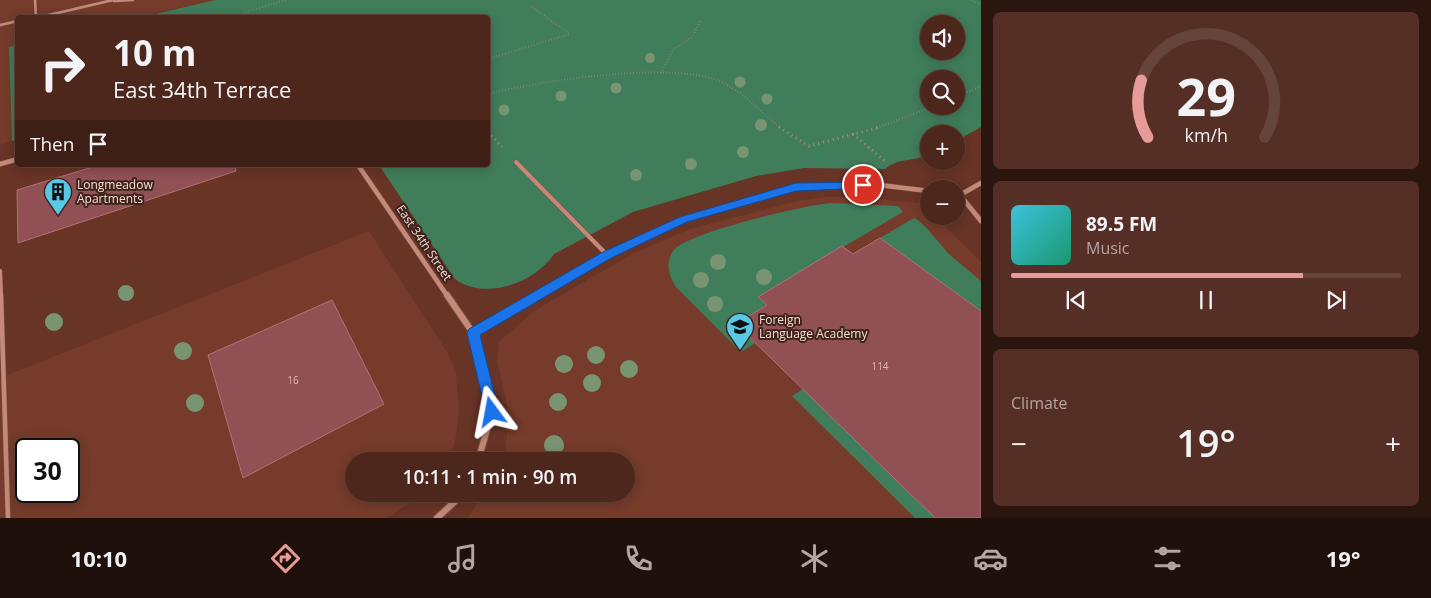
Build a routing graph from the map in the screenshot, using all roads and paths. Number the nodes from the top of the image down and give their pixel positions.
1 (34, 0) edge
2 (114, 0) edge
3 (133, 0) edge
4 (286, 0) edge
5 (970, 0) edge
6 (981, 4) edge
7 (532, 7) dead end
8 (36, 15) edge
9 (45, 15) edge
10 (242, 15) edge
11 (701, 19) dead end
12 (15, 22) edge
13 (0, 25) edge
14 (490, 58) edge
15 (660, 74) junction
16 (981, 86) edge
17 (965, 93) edge
18 (490, 94) edge
19 (920, 112) edge
20 (853, 134) junction
21 (15, 160) edge
22 (516, 162) dead end
23 (0, 164) edge
24 (359, 167) edge
25 (890, 168) dead end
26 (981, 183) edge
27 (920, 190) edge
28 (965, 191) edge
29 (965, 203) edge
30 (981, 221) edge
31 (607, 255) junction
32 (0, 271) edge
33 (474, 333) junction
34 (481, 452) edge
35 (454, 502) edge
36 (8, 518) edge
37 (437, 518) edge

1 - 8 lane
2 - 3 lane
2 - 9 lane
4 - 10 path
5 - 6 path
7 - 14 path
11 - 15 path
12 - 13 lane
15 - 18 path
15 - 20 path
16 - 17 path
19 - 20 path
20 - 25 path
21 - 23 street
22 - 31 lane
24 - 33 street, East 34th Street
26 - 28 street
27 - 31 street
29 - 30 street
31 - 33 street
32 - 36 lane
33 - 34 street
35 - 37 street

